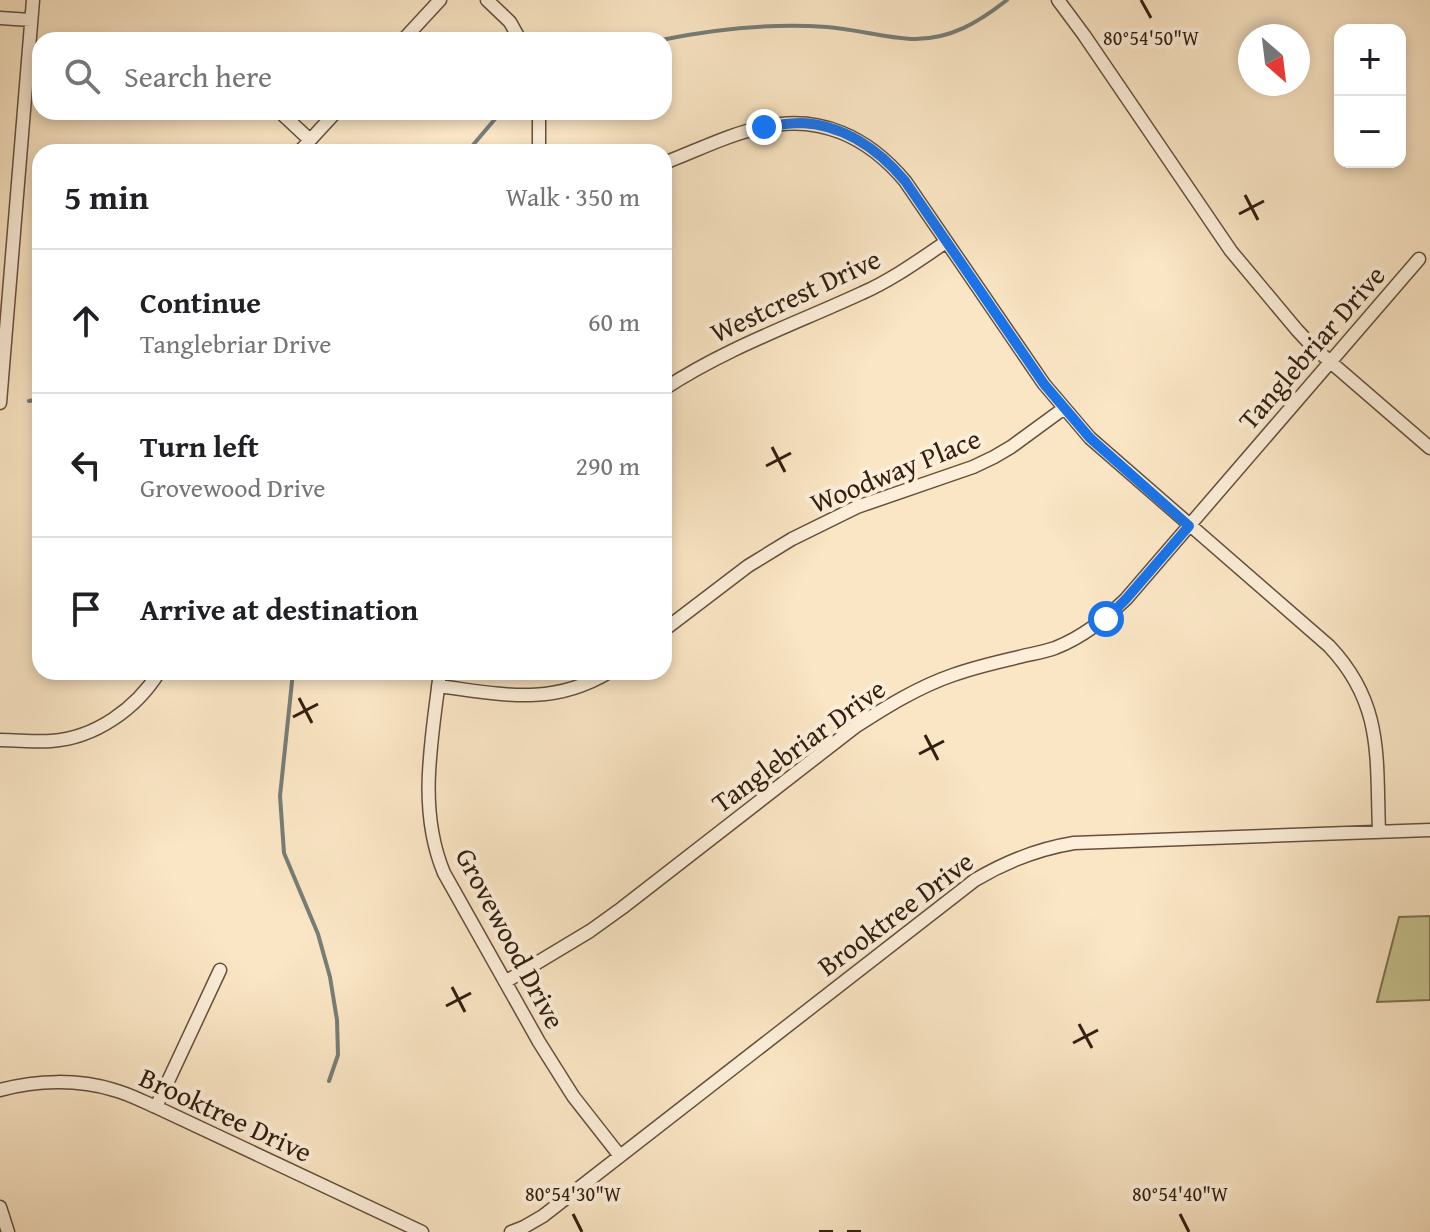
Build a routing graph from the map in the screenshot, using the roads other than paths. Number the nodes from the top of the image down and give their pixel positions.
1 (33, 0) edge
2 (440, 0) edge
3 (487, 0) edge
4 (1058, 0) edge
5 (0, 18) edge
6 (31, 20) junction
7 (410, 32) edge
8 (516, 32) edge
9 (289, 120) edge
10 (329, 120) edge
11 (539, 120) edge
12 (310, 140) junction
13 (306, 144) edge
14 (539, 144) edge
15 (672, 160) edge
16 (0, 231) edge
17 (14, 232) junction
18 (946, 242) junction
19 (1419, 259) dead end
20 (1331, 362) junction
21 (672, 384) edge
22 (0, 403) edge
23 (1063, 409) junction
24 (1430, 448) edge
25 (1189, 526) junction
26 (672, 624) edge
27 (153, 680) edge
28 (439, 680) edge
29 (592, 680) edge
30 (438, 686) junction
31 (0, 740) edge
32 (1430, 830) edge
33 (1379, 831) junction
34 (220, 970) dead end
35 (505, 982) junction
36 (0, 1090) edge
37 (156, 1107) junction
38 (620, 1156) junction
39 (0, 1207) edge
40 (8, 1232) edge
41 (422, 1232) edge
42 (511, 1232) edge

1 - 6 street
2 - 7 street
3 - 8 street
4 - 20 street
5 - 6 street
6 - 17 street
9 - 12 street
10 - 12 street
11 - 14 street
12 - 13 street
15 - 18 street
16 - 17 street
17 - 22 street
18 - 21 street, Westcrest Drive
18 - 23 street
19 - 20 street, Tanglebriar Drive
20 - 24 street
20 - 25 street, Tanglebriar Drive
23 - 25 street
23 - 26 street, Woodway Place
25 - 33 street
25 - 35 street, Tanglebriar Drive
27 - 31 street
28 - 30 street, Grovewood Drive
29 - 30 street
30 - 35 street, Grovewood Drive
32 - 33 street, Brooktree Drive
33 - 38 street, Brooktree Drive
34 - 37 street
35 - 38 street, Grovewood Drive
36 - 37 street, Brooktree Drive
37 - 41 street, Brooktree Drive
38 - 42 street, Brooktree Drive
39 - 40 street

